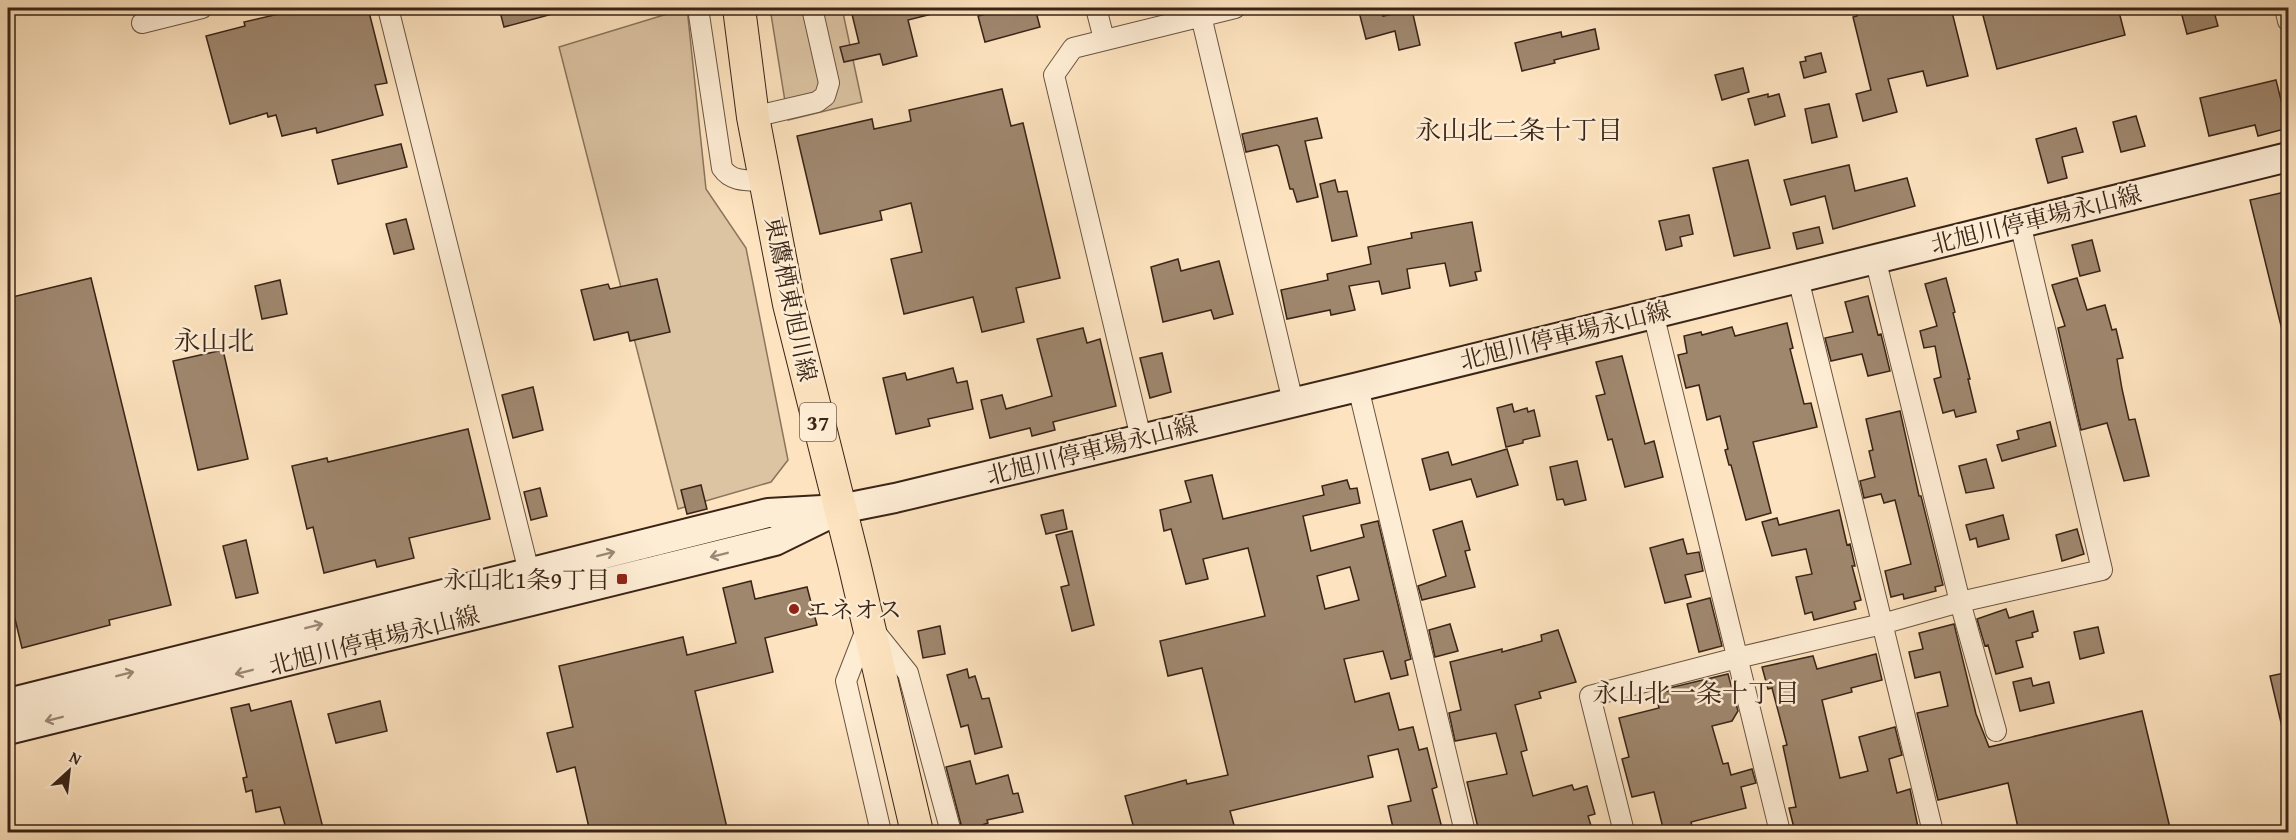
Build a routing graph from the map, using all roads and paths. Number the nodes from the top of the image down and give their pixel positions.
1 (202, 8) edge
2 (388, 8) edge
3 (698, 8) edge
4 (739, 8) edge
5 (812, 8) edge
6 (1096, 8) edge
7 (1235, 8) edge
8 (2285, 8) edge
9 (1201, 16) junction
10 (2289, 21) edge
11 (142, 23) dead end
12 (1104, 39) junction
13 (753, 117) junction
14 (2289, 157) edge
15 (766, 181) junction
16 (2020, 223) junction
17 (1875, 258) junction
18 (1798, 278) junction
19 (1653, 313) junction
20 (1358, 387) junction
21 (1293, 402) junction
22 (1141, 438) junction
23 (840, 509) junction
24 (529, 573) junction
25 (537, 601) junction
26 (1960, 602) junction
27 (868, 623) junction
28 (1882, 624) junction
29 (1737, 658) junction
30 (8, 703) edge
31 (8, 730) edge
32 (1996, 731) dead end
33 (881, 832) edge
34 (917, 832) edge
35 (951, 832) edge
36 (1465, 832) edge
37 (1624, 832) edge
38 (1780, 832) edge
39 (1933, 832) edge

1 - 11 street
2 - 24 street
3 - 15 street
4 - 13 main road, 東鷹栖東旭川線 / 37
5 - 13 street
6 - 12 street
7 - 9 street
8 - 10 street
9 - 12 street
9 - 21 street
12 - 22 street
13 - 15 main road, 東鷹栖東旭川線 / 37
14 - 16 main road, 北旭川停車場永山線
15 - 23 main road, 東鷹栖東旭川線 / 37
16 - 17 main road, 北旭川停車場永山線
16 - 26 street
17 - 18 main road, 北旭川停車場永山線
17 - 26 street
18 - 19 main road, 北旭川停車場永山線
18 - 28 street
19 - 20 main road, 北旭川停車場永山線
19 - 29 street
20 - 21 main road, 北旭川停車場永山線
20 - 36 street
21 - 22 main road, 北旭川停車場永山線
22 - 23 main road, 北旭川停車場永山線
24 -> 23 main road, 北旭川停車場永山線
23 -> 25 main road, 北旭川停車場永山線
23 - 27 main road, 東鷹栖東旭川線 / 37
24 - 25 street
30 -> 24 main road, 北旭川停車場永山線
25 -> 31 main road, 北旭川停車場永山線
26 - 28 street
26 - 32 street
27 - 33 street
27 - 34 main road, 東鷹栖東旭川線 / 37
27 - 35 street
28 - 29 street
28 - 39 street
29 - 37 street
29 - 38 street

